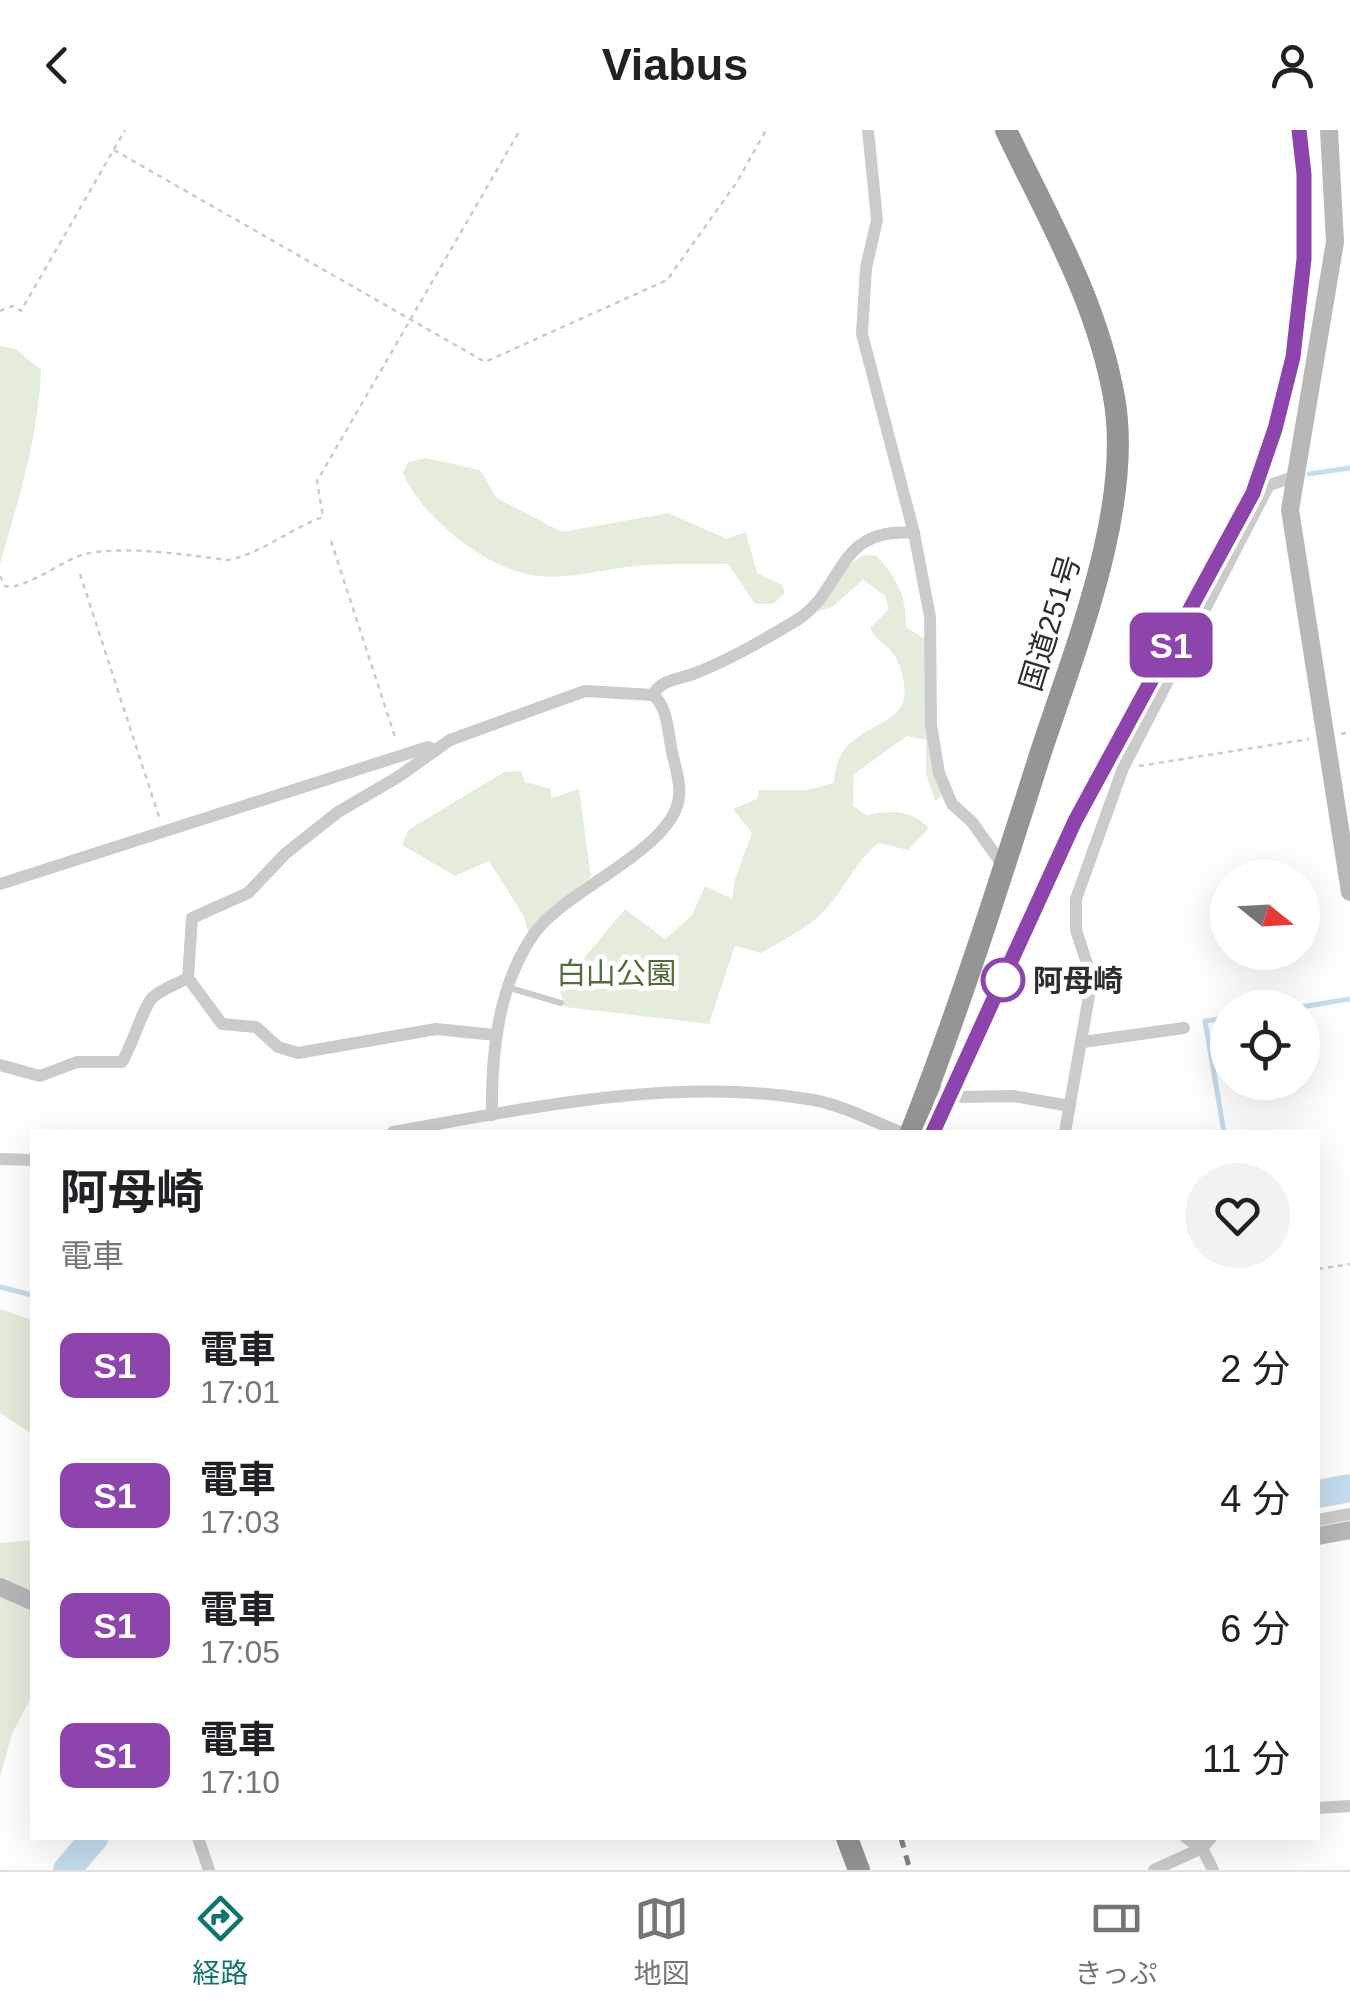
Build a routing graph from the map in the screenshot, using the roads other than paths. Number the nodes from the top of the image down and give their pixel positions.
1 (868, 130) edge
2 (1006, 130) edge
3 (1329, 130) edge
4 (1294, 476) junction
5 (914, 534) junction
6 (653, 695) junction
7 (436, 750) junction
8 (1004, 868) junction
9 (0, 884) edge
10 (1350, 892) edge
11 (188, 978) junction
12 (508, 988) junction
13 (561, 1003) dead end
14 (1184, 1028) dead end
15 (496, 1035) junction
16 (1083, 1042) junction
17 (0, 1065) edge
18 (927, 1088) junction
19 (1070, 1106) junction
20 (492, 1115) junction
21 (909, 1128) edge
22 (406, 1130) edge
23 (1065, 1130) edge
24 (0, 1159) edge
25 (30, 1160) edge
26 (1350, 1514) edge
27 (1320, 1520) edge
28 (1350, 1530) edge
29 (1320, 1536) edge
30 (0, 1587) edge
31 (30, 1600) edge
32 (1350, 1806) edge
33 (1320, 1808) edge
34 (199, 1840) edge
35 (848, 1840) edge
36 (1206, 1843) edge
37 (209, 1870) edge
38 (860, 1870) edge
39 (1154, 1870) edge
40 (1212, 1870) edge

1 - 5 street
2 - 8 highway, 国道251号
3 - 4 street
4 - 10 street
4 - 16 street
5 - 6 street
5 - 8 street
6 - 7 street
6 - 12 street
7 - 9 street
7 - 11 street
8 - 18 highway, 国道251号
11 - 15 street
11 - 17 street
12 - 13 lane
12 - 15 street
14 - 16 street
15 - 20 street
16 - 19 street
18 - 19 street
18 - 21 highway, 国道251号
19 - 23 street
20 - 21 street
20 - 22 street
24 - 25 street
26 - 27 street
28 - 29 street
30 - 31 street
32 - 33 street
34 - 37 street
35 - 38 highway
36 - 39 street
36 - 40 street

